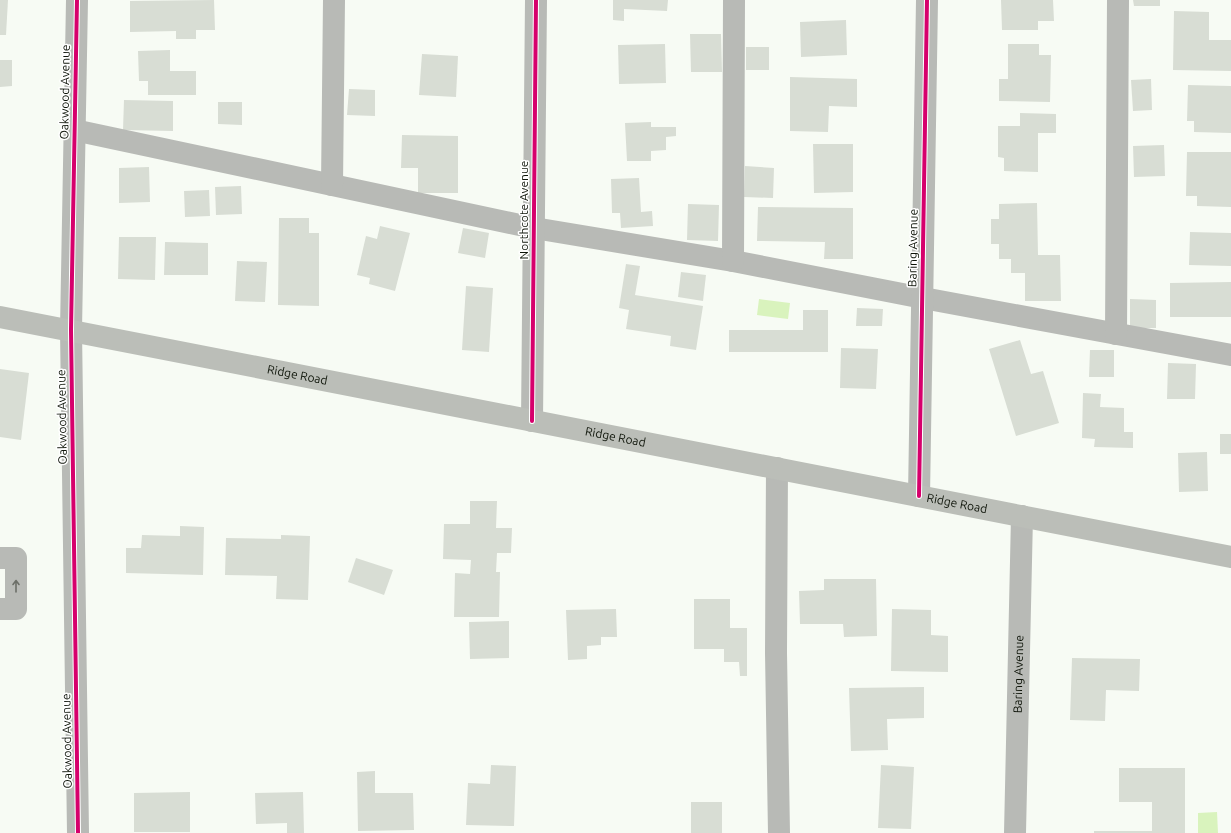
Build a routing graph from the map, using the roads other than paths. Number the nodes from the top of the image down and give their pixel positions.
1 (77, 0) edge
2 (334, 0) edge
3 (536, 0) edge
4 (734, 0) edge
5 (927, 0) edge
6 (1118, 0) edge
7 (74, 130) junction
8 (332, 185) junction
9 (534, 228) junction
10 (733, 261) junction
11 (923, 298) junction
12 (0, 317) edge
13 (71, 330) junction
14 (1116, 334) junction
15 (1231, 355) edge
16 (532, 420) junction
17 (778, 468) junction
18 (919, 496) junction
19 (1022, 516) junction
20 (1231, 557) edge
21 (0, 558) edge
22 (0, 609) edge
23 (78, 833) edge
24 (779, 833) edge
25 (1015, 833) edge

1 - 7 street, Oakwood Avenue
2 - 8 street
3 - 9 street, Northcote Avenue
4 - 10 street
5 - 11 street, Baring Avenue
6 - 14 street
7 - 8 street
7 - 13 street, Oakwood Avenue
8 - 9 street
9 - 10 street
9 - 16 street, Northcote Avenue
10 - 11 street
11 - 14 street
11 - 18 street, Baring Avenue
12 - 13 main road, Ridge Road
13 - 16 main road, Ridge Road
13 - 23 street, Oakwood Avenue
14 - 15 street
16 - 17 main road, Ridge Road
17 - 18 main road, Ridge Road
17 - 24 street
18 - 19 main road, Ridge Road
19 - 20 main road, Ridge Road
19 - 25 street, Baring Avenue
22 -> 21 street

